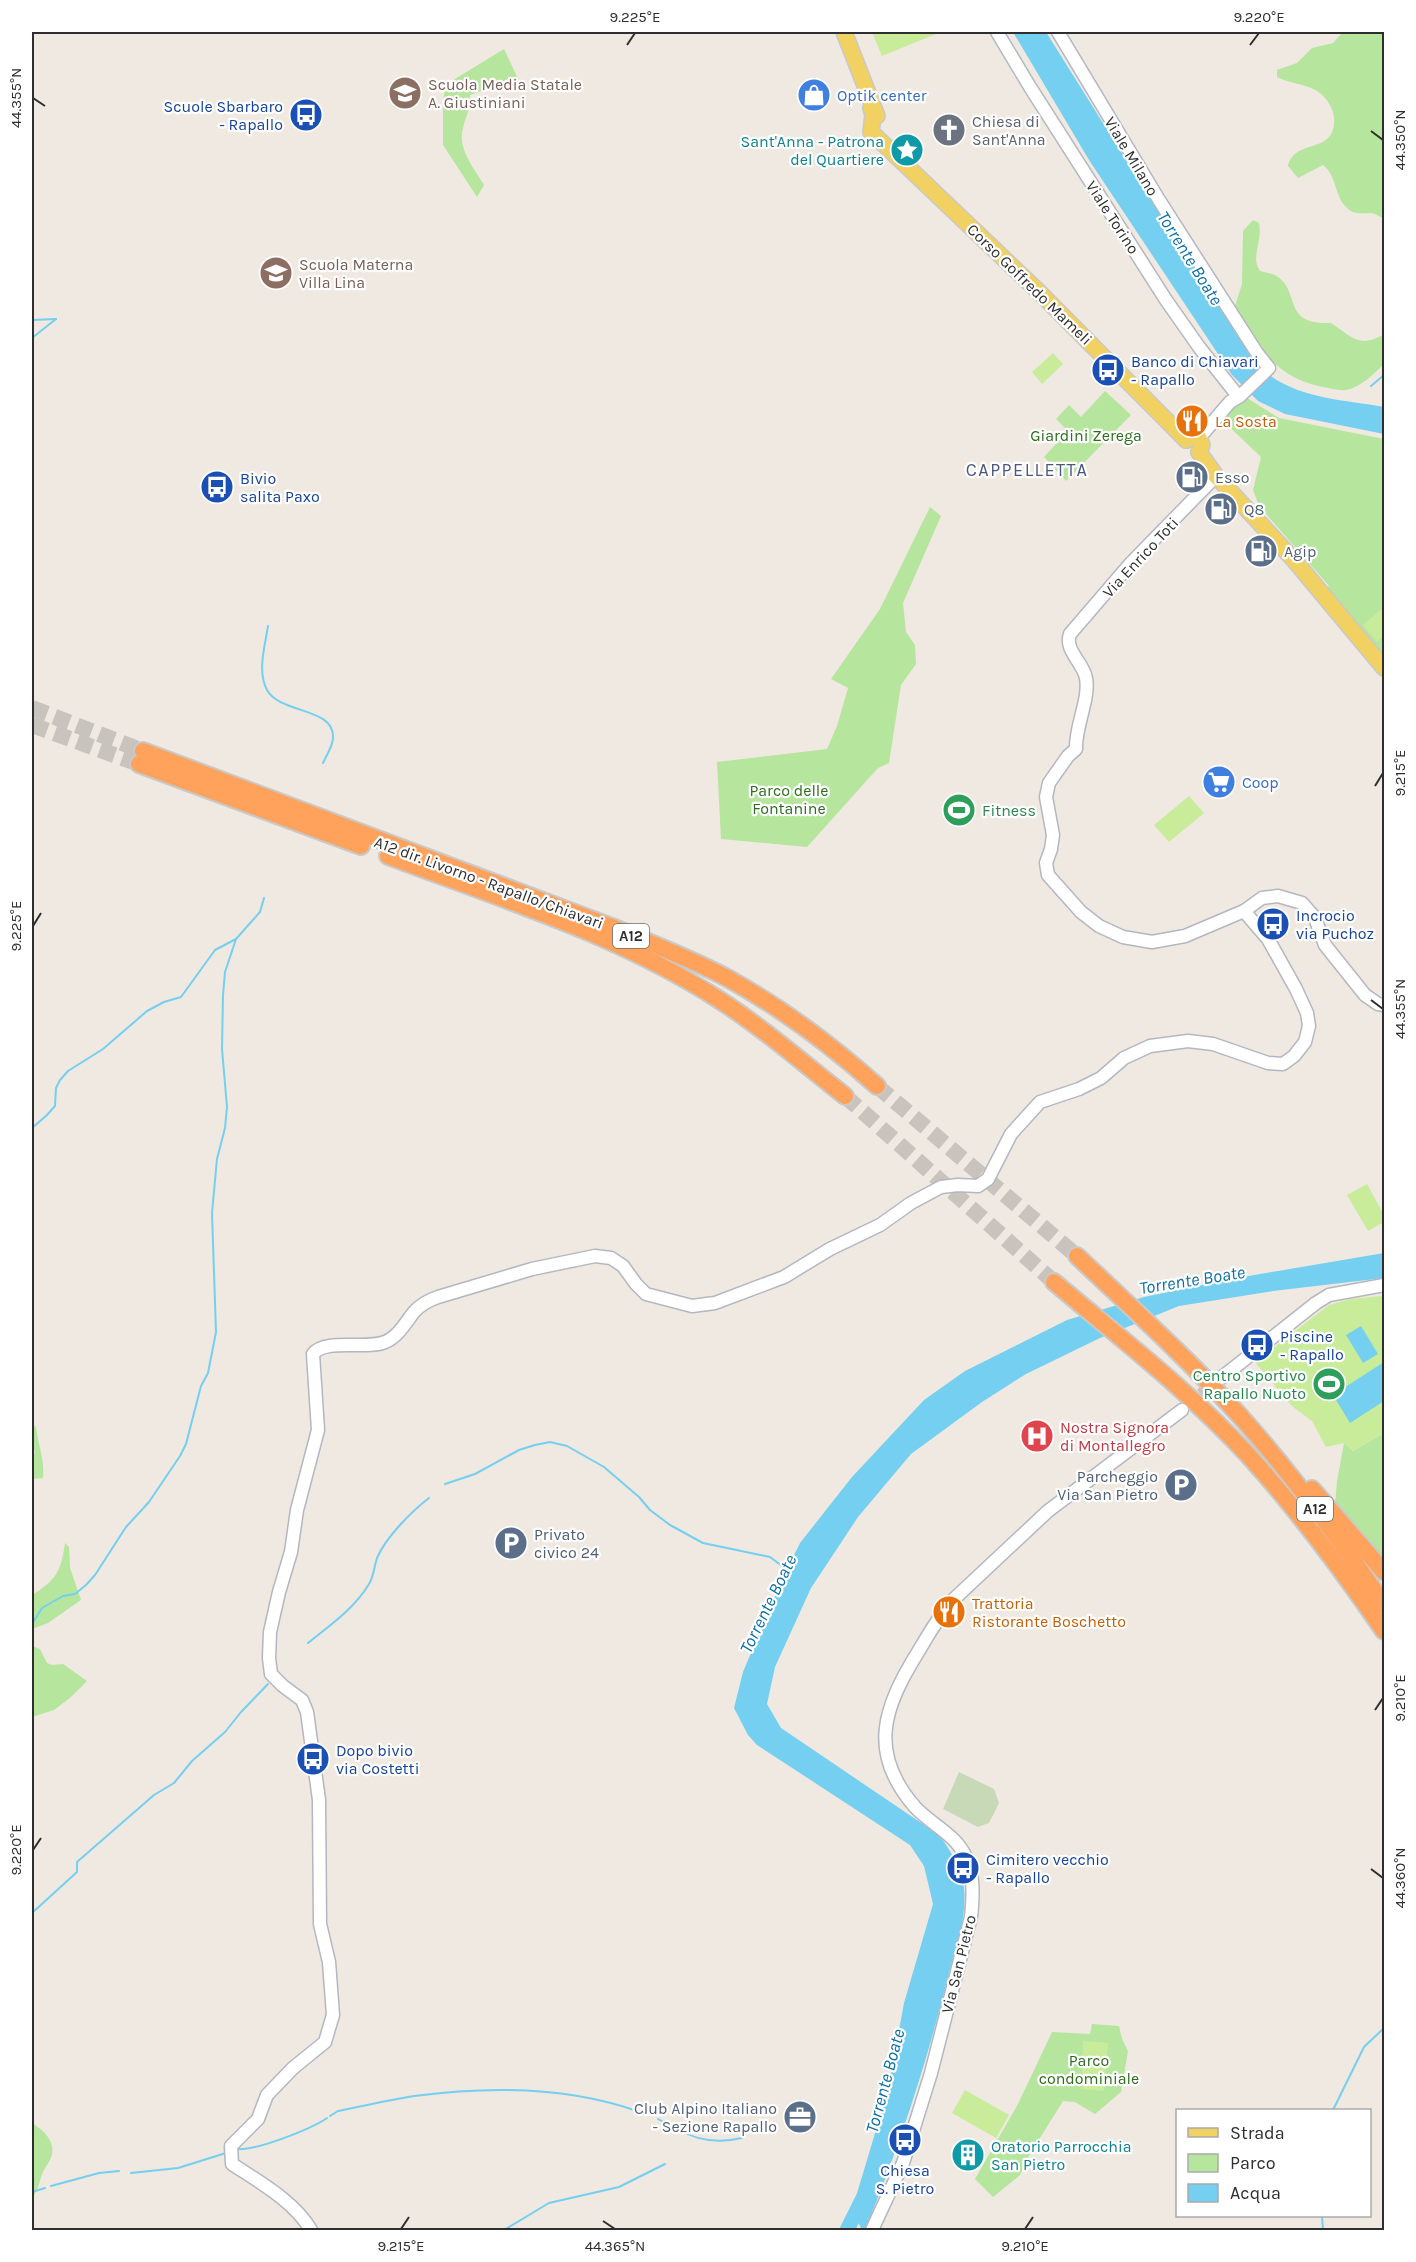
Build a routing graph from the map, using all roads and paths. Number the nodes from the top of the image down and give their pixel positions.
1 (844, 32) edge
2 (997, 32) edge
3 (1058, 32) edge
4 (872, 104) junction
5 (888, 147) junction
6 (1239, 396) junction
7 (1195, 443) junction
8 (1216, 476) junction
9 (1384, 668) edge
10 (141, 758) tunnel mouth
11 (357, 839) junction
12 (1244, 911) junction
13 (1384, 1005) edge
14 (877, 1086) tunnel mouth
15 (845, 1096) tunnel mouth
16 (1077, 1256) tunnel mouth
17 (1054, 1282) tunnel mouth
18 (1384, 1285) edge
19 (1221, 1378) tunnel mouth
20 (1182, 1410) tunnel mouth
21 (1240, 1416) junction
22 (1384, 1572) edge
23 (1384, 1605) edge
24 (1384, 1631) edge
25 (311, 2230) edge
26 (872, 2230) edge

1 - 4 main road
2 - 6 street, Viale Torino
3 - 6 street, Viale Milano
4 - 5 main road
4 - 5 main road, Corso Goffredo Mameli
5 - 7 main road, Corso Goffredo Mameli
6 - 7 street
7 - 8 main road, Corso Goffredo Mameli
8 - 9 main road, Corso Goffredo Mameli
8 - 12 street, Via Enrico Toti
10 - 11 highway, A12
11 - 14 highway, A12 dir. Livorno - Rapallo/Chiavari / A12
11 - 15 highway, A12
12 - 13 street
12 - 25 street
16 - 21 highway, A12
17 - 24 highway, A12
18 - 19 street
20 - 26 street, Via San Pietro
21 - 22 highway
21 - 23 highway, A12

